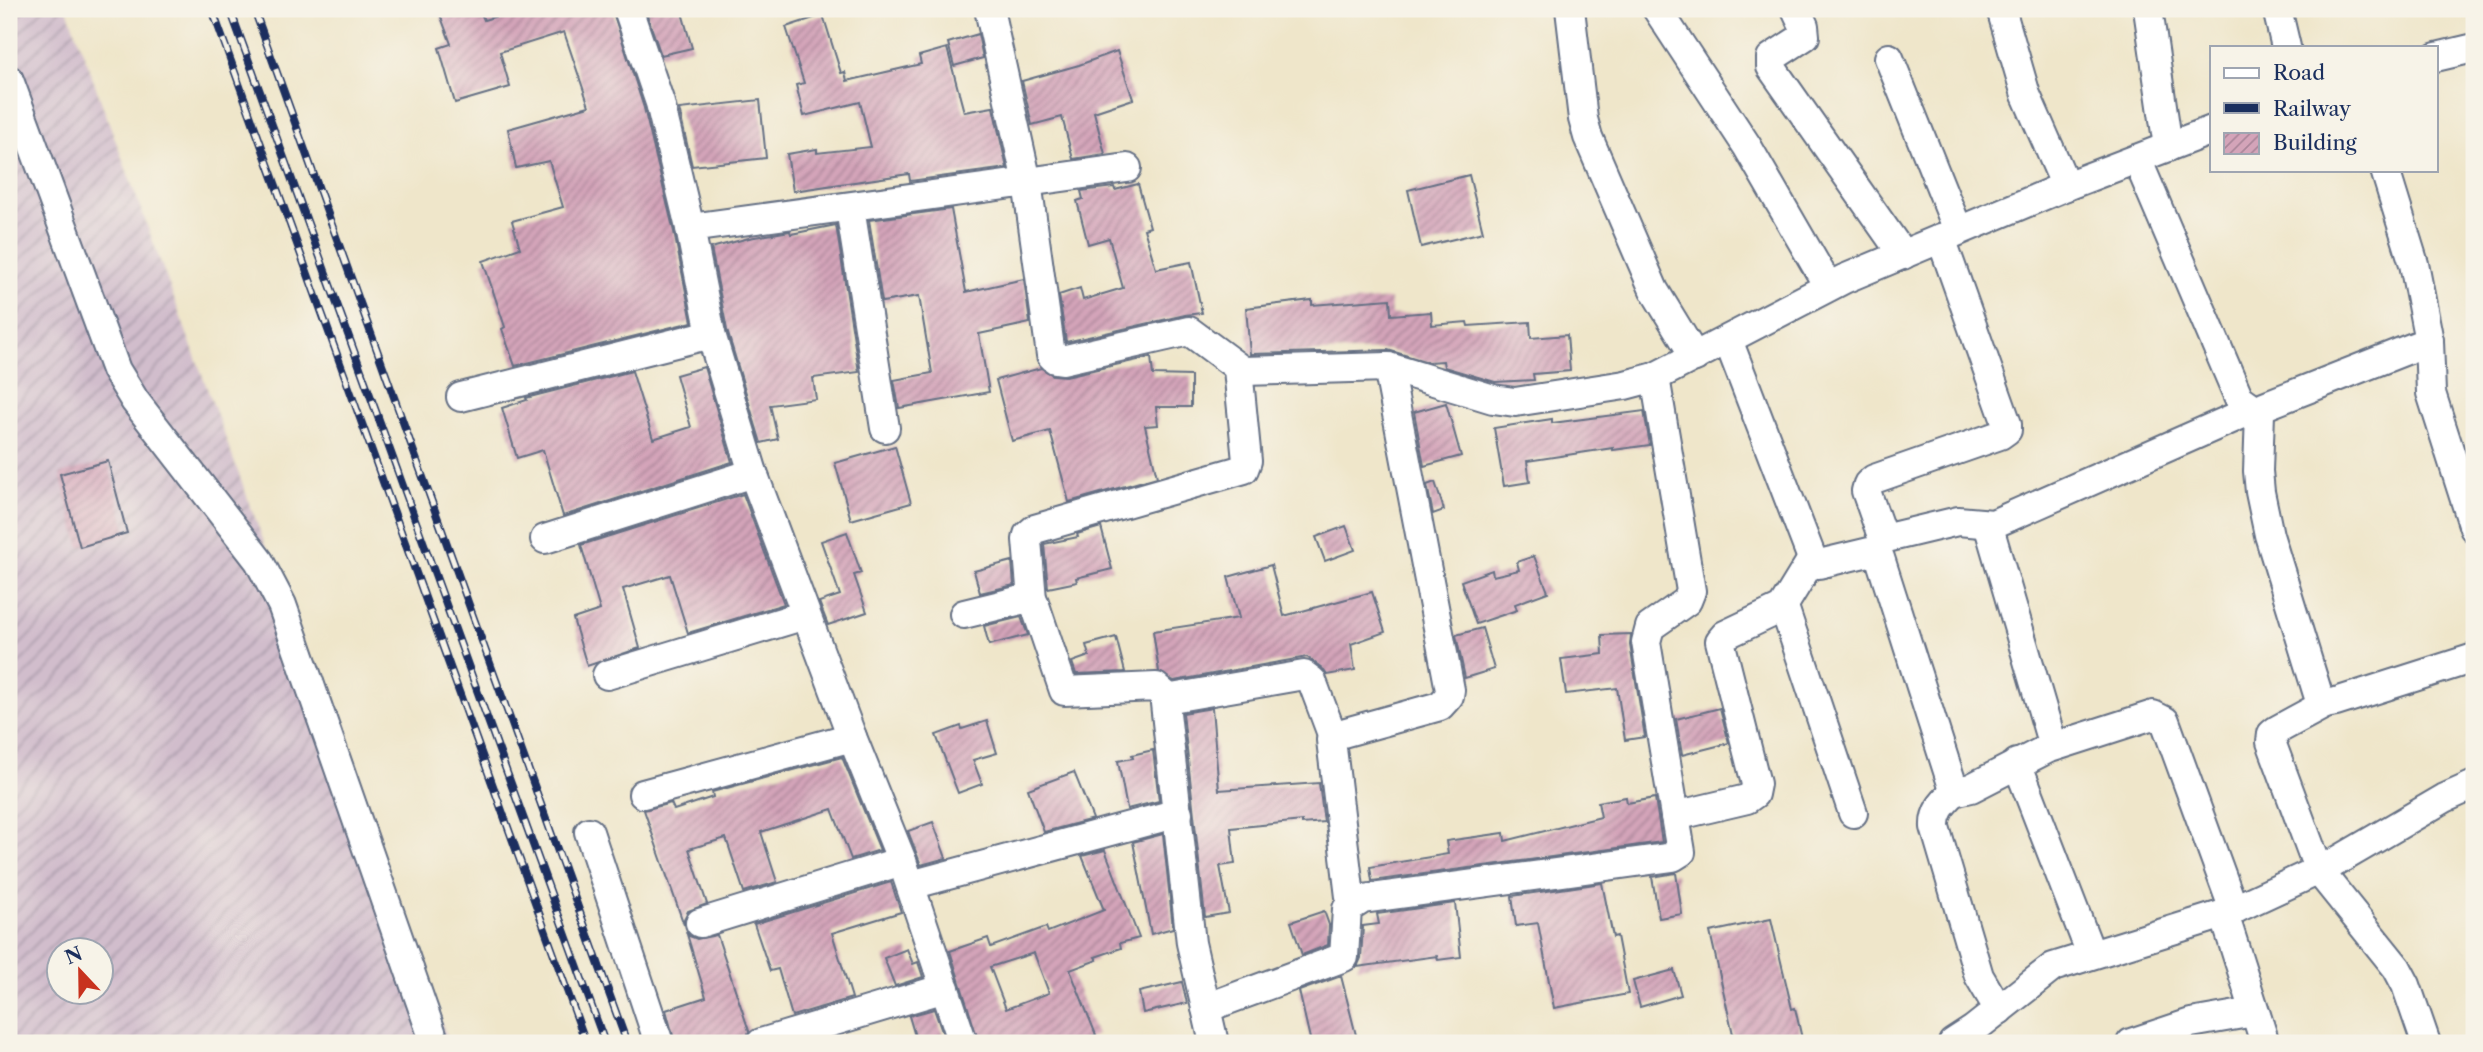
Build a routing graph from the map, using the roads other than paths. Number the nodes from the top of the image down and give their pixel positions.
1 (628, 9) edge
2 (989, 9) edge
3 (1570, 9) edge
4 (1657, 9) edge
5 (1796, 9) edge
6 (2001, 9) edge
7 (2148, 9) edge
8 (2277, 9) edge
9 (2286, 46) edge
10 (2474, 48) edge
11 (2438, 57) edge
12 (1889, 58) dead end
13 (9, 80) edge
14 (2210, 131) edge
15 (2168, 147) junction
16 (2137, 159) junction
17 (1127, 168) dead end
18 (2386, 172) edge
19 (1027, 182) junction
20 (2066, 186) junction
21 (850, 208) junction
22 (690, 228) junction
23 (1949, 234) junction
24 (1903, 255) junction
25 (1828, 286) junction
26 (711, 334) junction
27 (1728, 340) junction
28 (2429, 341) junction
29 (1695, 357) junction
30 (1388, 367) junction
31 (1238, 369) junction
32 (1655, 377) junction
33 (461, 397) dead end
34 (2257, 411) junction
35 (885, 428) dead end
36 (753, 472) junction
37 (1988, 524) junction
38 (2474, 528) edge
39 (545, 539) dead end
40 (1812, 559) junction
41 (1032, 599) junction
42 (1784, 607) junction
43 (964, 614) dead end
44 (805, 615) junction
45 (2474, 658) edge
46 (607, 675) dead end
47 (1166, 699) junction
48 (2325, 704) junction
49 (852, 737) junction
50 (1333, 737) junction
51 (2053, 746) junction
52 (2017, 763) junction
53 (2474, 785) edge
54 (1956, 790) junction
55 (643, 794) dead end
56 (1178, 813) junction
57 (1853, 813) dead end
58 (1675, 816) junction
59 (589, 831) dead end
60 (2319, 871) junction
61 (907, 873) junction
62 (1351, 905) junction
63 (2229, 912) junction
64 (700, 922) dead end
65 (2091, 954) junction
66 (945, 988) junction
67 (1206, 1008) junction
68 (1999, 1010) junction
69 (2254, 1012) junction
70 (1968, 1039) edge
71 (435, 1043) edge
72 (659, 1043) edge
73 (761, 1043) edge
74 (963, 1043) edge
75 (1214, 1043) edge
76 (2131, 1043) edge
77 (2264, 1043) edge
78 (2426, 1043) edge

1 - 22 street
2 - 19 street
3 - 29 street
4 - 25 street
5 - 24 street
6 - 20 street
7 - 15 street
8 - 9 street
10 - 11 street
12 - 23 street
13 - 71 street
14 - 15 street
15 - 16 street
16 - 20 street
16 - 34 street
17 - 19 street
18 - 28 street
19 - 21 street
19 - 31 street
20 - 23 street
21 - 22 street
21 - 35 street
22 - 26 street
23 - 24 street
23 - 37 street
24 - 25 street
25 - 27 street
26 - 33 street
26 - 36 street
27 - 29 street
27 - 40 street
28 - 34 street
28 - 38 street
29 - 32 street
30 - 31 street
30 - 32 street
30 - 50 street
31 - 41 street
32 - 58 street
34 - 37 street
34 - 48 street
36 - 39 street
36 - 44 street
37 - 51 street
40 - 42 street
40 - 54 street
41 - 43 street
41 - 47 street
42 - 57 street
42 - 58 street
44 - 46 street
44 - 49 street
45 - 48 street
47 - 50 street
47 - 56 street
48 - 60 street
49 - 55 street
49 - 61 street
50 - 62 street
51 - 52 street
51 - 63 street
52 - 54 street
52 - 65 street
53 - 60 street
54 - 68 street
56 - 61 street
56 - 67 street
58 - 62 street
59 - 72 street
60 - 63 street
60 - 78 street
61 - 64 street
61 - 66 street
62 - 67 street
63 - 65 street
63 - 69 street
65 - 68 street
66 - 73 street
66 - 74 street
67 - 75 street
68 - 70 street
69 - 76 street
69 - 77 street

